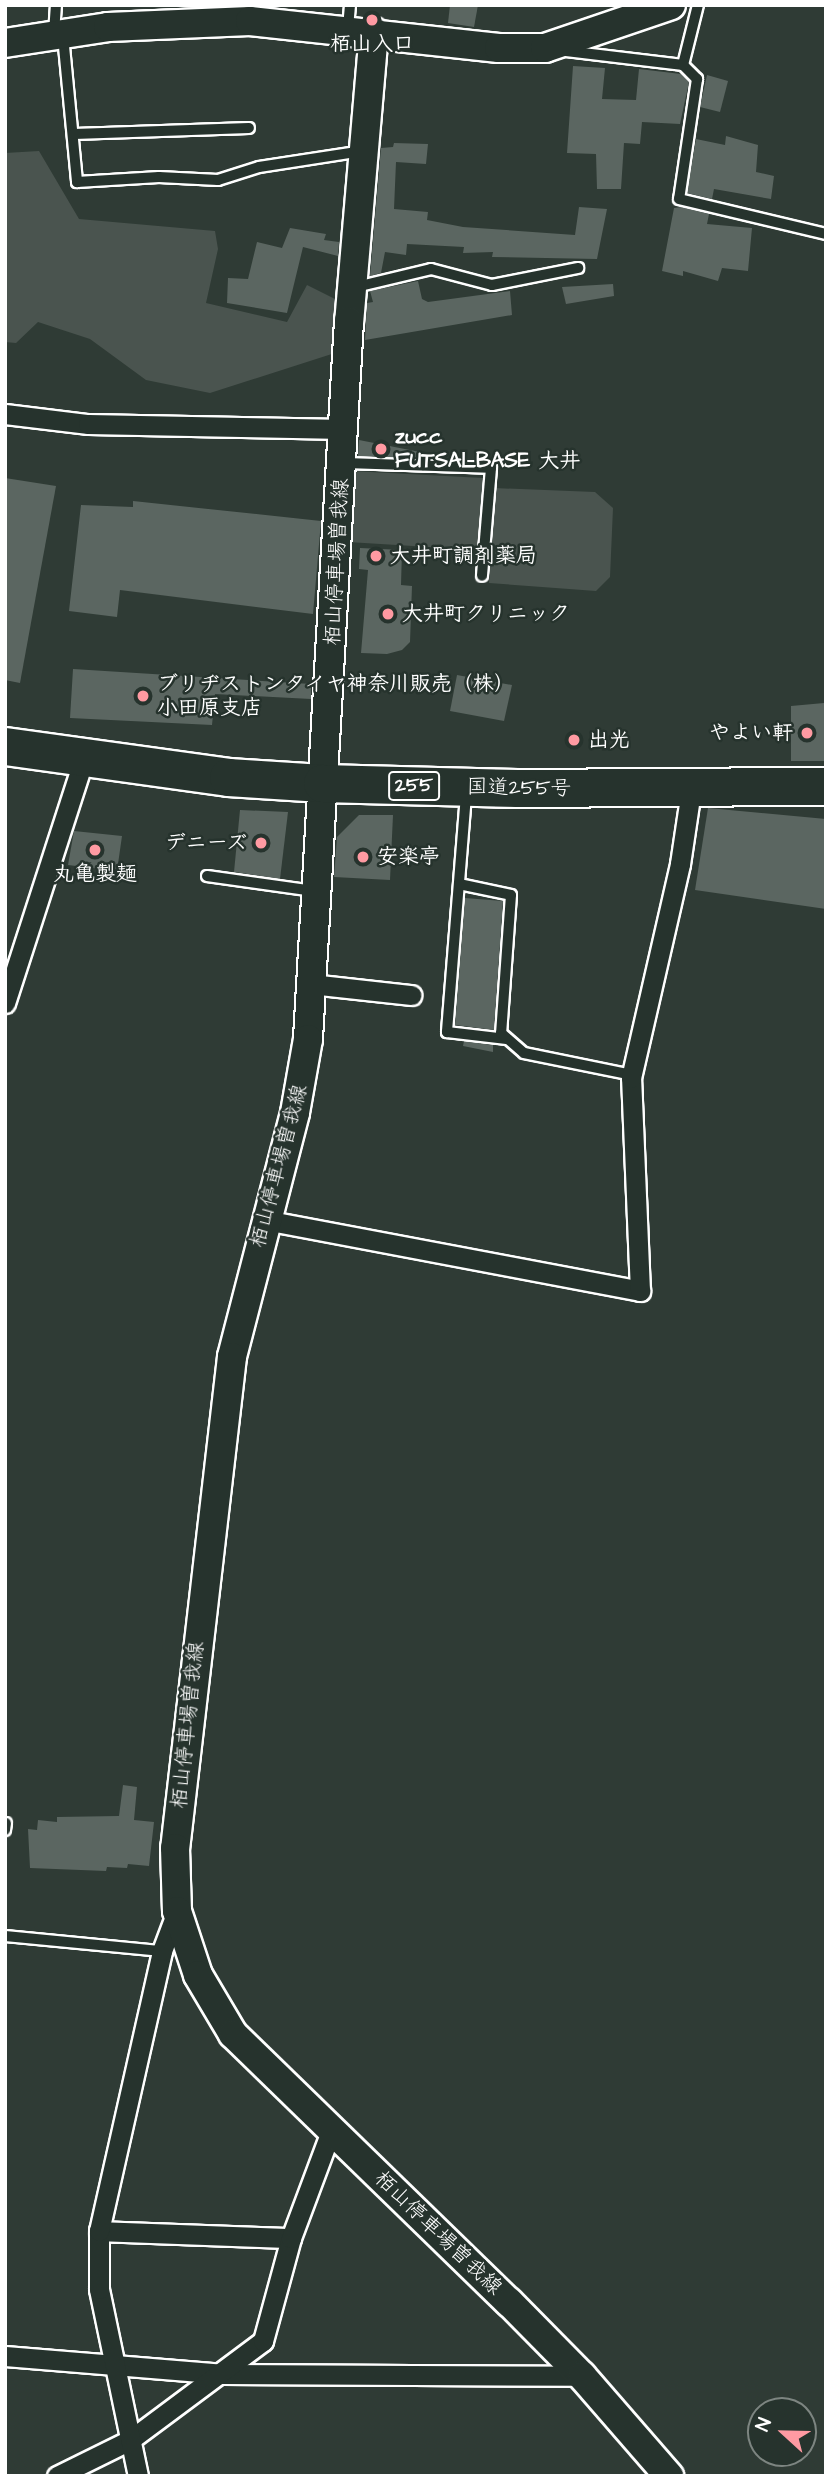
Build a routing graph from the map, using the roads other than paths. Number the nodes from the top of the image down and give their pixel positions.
1 (671, 5) edge
2 (698, 5) edge
3 (357, 22) edge
4 (57, 24) edge
5 (5, 43) edge
6 (545, 48) junction
7 (683, 65) junction
8 (249, 128) dead end
9 (74, 134) junction
10 (363, 151) junction
11 (826, 234) edge
12 (578, 268) dead end
13 (352, 288) junction
14 (5, 414) edge
15 (344, 429) junction
16 (342, 463) junction
17 (482, 576) dead end
18 (5, 746) edge
19 (84, 759) junction
20 (322, 783) junction
21 (826, 786) edge
22 (467, 787) junction
23 (691, 790) junction
24 (207, 876) dead end
25 (459, 884) junction
26 (317, 891) junction
27 (312, 984) junction
28 (411, 995) dead end
29 (5, 1003) edge
30 (504, 1036) junction
31 (632, 1076) junction
32 (265, 1220) junction
33 (6, 1823) edge
34 (5, 1830) edge
35 (177, 1911) junction
36 (5, 1936) edge
37 (162, 1951) junction
38 (331, 2131) junction
39 (99, 2231) junction
40 (291, 2238) junction
41 (5, 2356) edge
42 (115, 2364) junction
43 (224, 2374) junction
44 (582, 2376) junction
45 (130, 2440) junction
46 (58, 2476) edge
47 (138, 2476) edge
48 (669, 2476) edge

1 - 6 main road
2 - 7 lane
3 - 4 main road
3 - 6 main road
3 - 10 main road, 栢山停車場曽我線
4 - 5 main road
4 - 9 lane
6 - 7 lane
7 - 11 lane
8 - 9 lane
9 - 10 lane
10 - 13 main road, 栢山停車場曽我線
12 - 13 lane
13 - 15 main road, 栢山停車場曽我線
14 - 15 street
15 - 16 main road, 栢山停車場曽我線
16 - 17 lane
16 - 20 main road, 栢山停車場曽我線
18 - 19 highway, 国道255号 / 255
19 - 20 highway, 国道255号 / 255
19 - 29 street
20 - 22 highway, 国道255号 / 255
20 - 26 main road, 栢山停車場曽我線
21 - 23 highway, 国道255号 / 255
22 - 23 highway, 国道255号 / 255
22 - 25 lane
23 - 31 street
24 - 26 lane
25 - 30 lane
25 - 30 lane
26 - 27 main road, 栢山停車場曽我線
27 - 28 street
27 - 32 main road, 栢山停車場曽我線
30 - 31 lane
31 - 32 street
32 - 35 main road, 栢山停車場曽我線
33 - 34 lane
35 - 37 street
35 - 38 main road, 栢山停車場曽我線
36 - 37 lane
37 - 39 street
38 - 40 street
38 - 44 main road, 栢山停車場曽我線
39 - 40 street
39 - 42 street
40 - 43 street
41 - 42 street
42 - 43 street
42 - 45 street
43 - 44 street
43 - 45 street
44 - 48 main road, 栢山停車場曽我線
45 - 46 street
45 - 47 street

